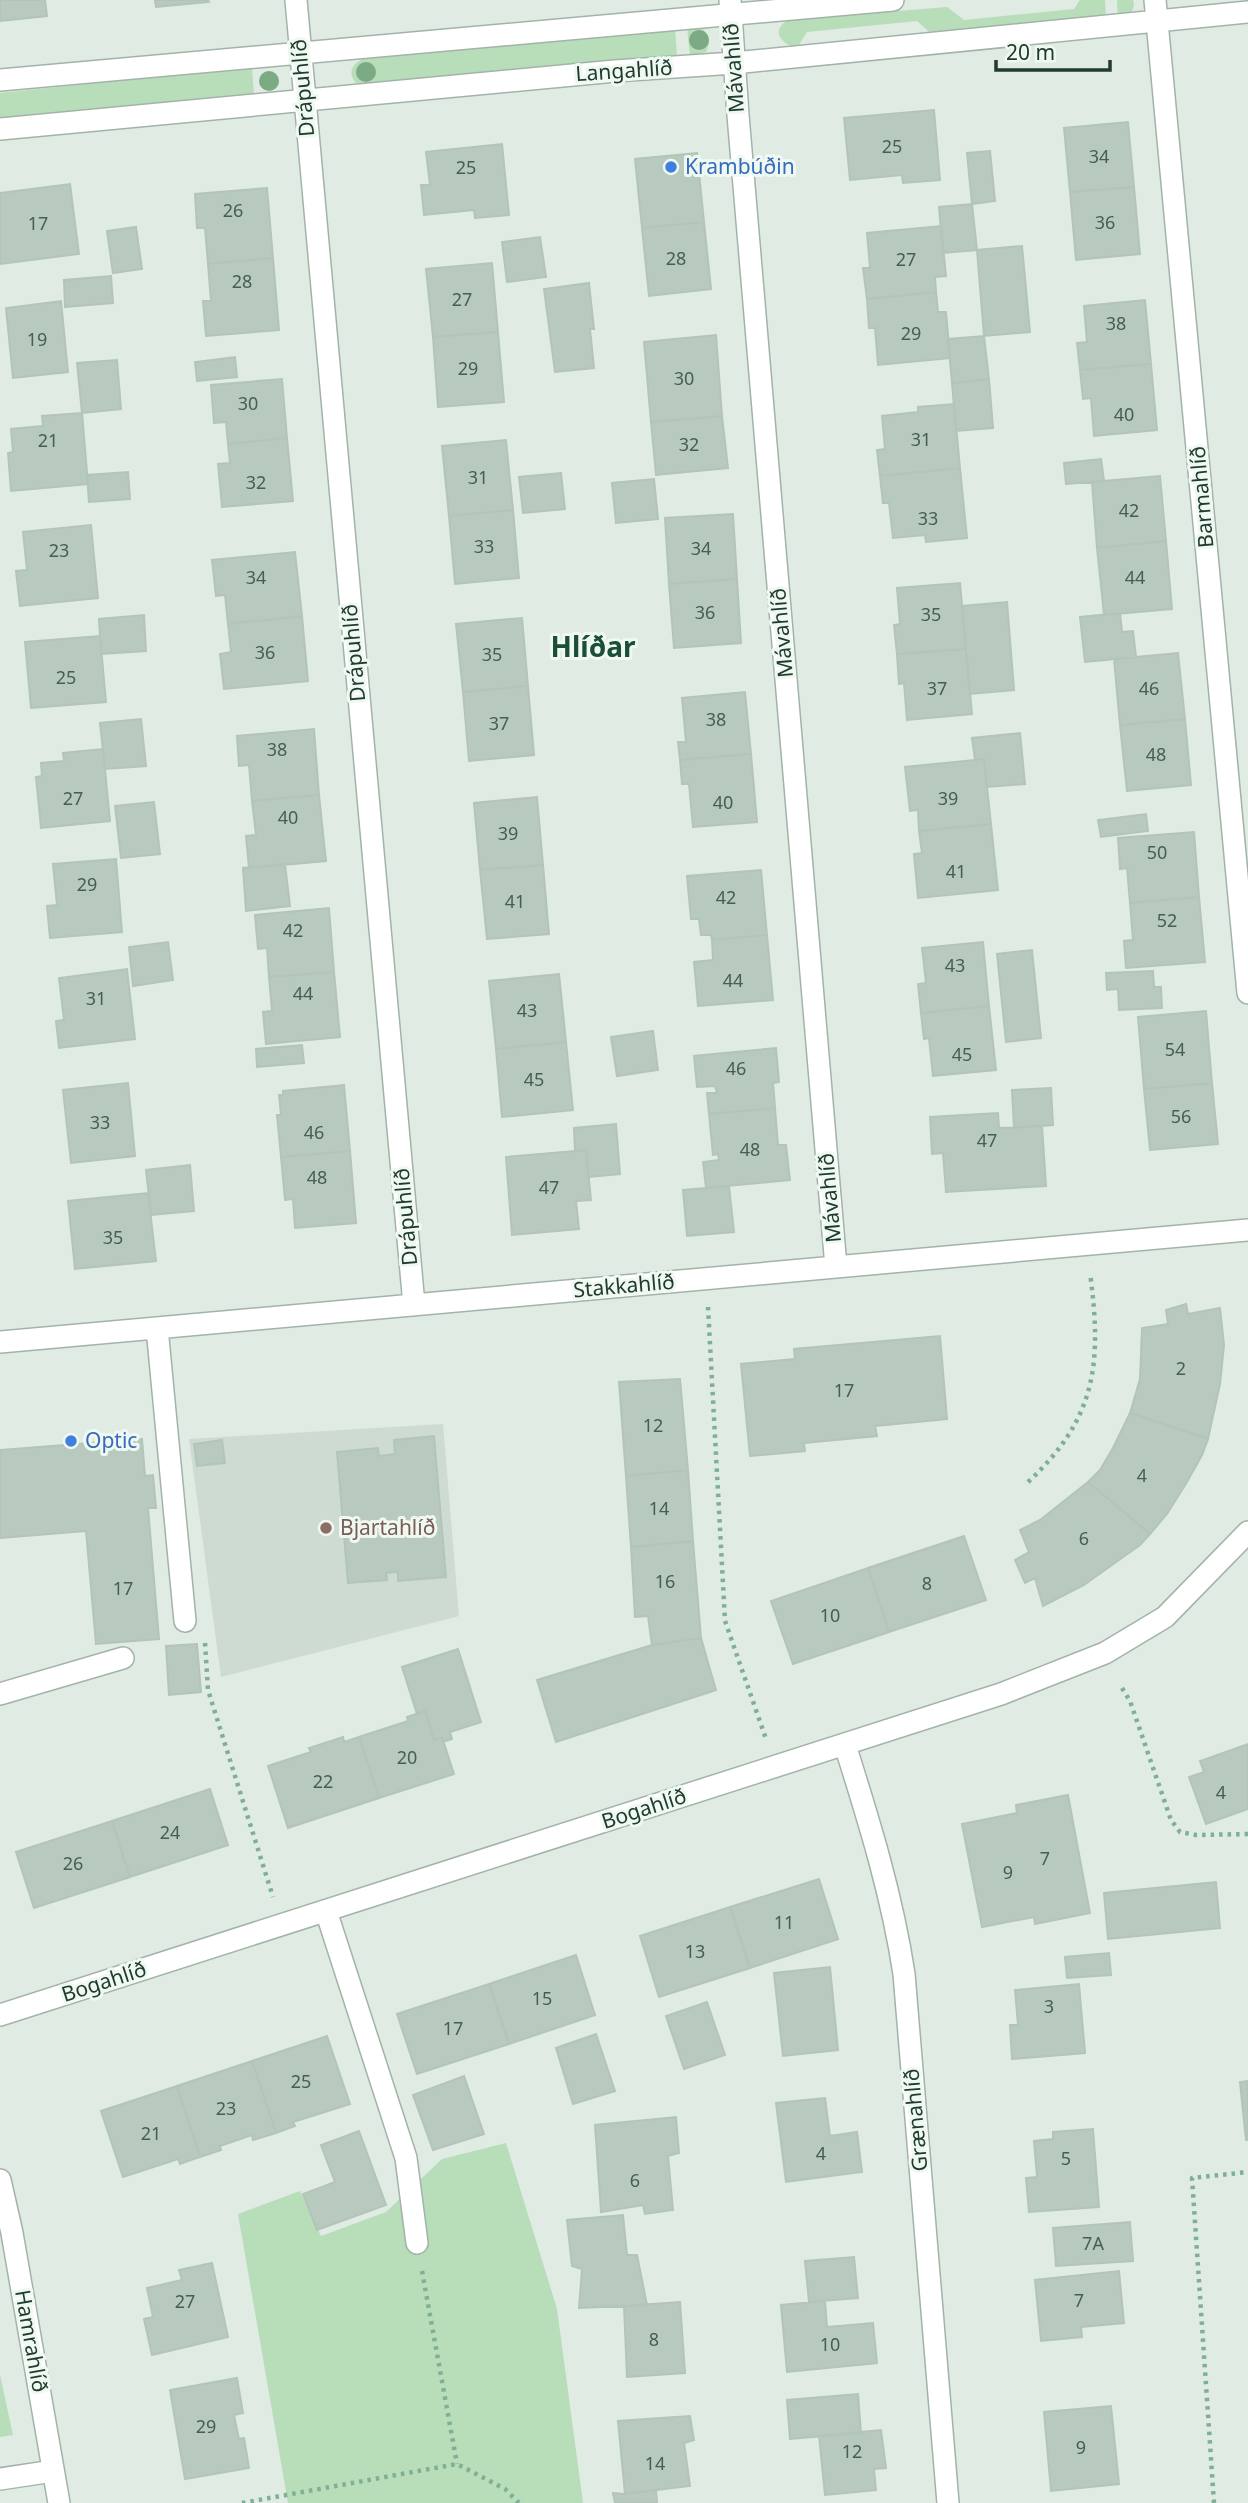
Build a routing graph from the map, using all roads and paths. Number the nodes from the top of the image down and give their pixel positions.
1 (296, 0) edge
2 (893, 0) edge
3 (730, 8) edge
4 (1248, 12) edge
5 (1157, 21) edge
6 (301, 54) junction
7 (734, 71) junction
8 (0, 80) edge
9 (305, 100) junction
10 (0, 129) edge
11 (1248, 993) edge
12 (1248, 1230) edge
13 (1086, 1244) junction
14 (836, 1267) junction
15 (706, 1278) junction
16 (414, 1305) junction
17 (157, 1328) junction
18 (0, 1342) edge
19 (1028, 1482) dead end
20 (1248, 1532) edge
21 (186, 1621) joint
22 (122, 1658) dead end
23 (1122, 1688) dead end
24 (0, 1695) edge
25 (767, 1742) dead end
26 (845, 1745) junction
27 (1248, 1833) edge
28 (326, 1910) junction
29 (281, 1925) junction
30 (0, 2015) edge
31 (1248, 2172) edge
32 (0, 2179) edge
33 (417, 2243) joint
34 (457, 2464) junction
35 (53, 2471) junction
36 (0, 2479) edge
37 (59, 2503) edge
38 (242, 2503) edge
39 (519, 2503) edge
40 (948, 2503) edge
41 (1214, 2503) edge

1 - 6 street, Drápuhlíð
2 - 3 street
3 - 6 street
3 - 7 street, Mávahlíð
4 - 5 street, Langahlíð
5 - 7 street, Langahlíð
5 - 11 street, Barmahlíð
6 - 8 street
6 - 9 street, Drápuhlíð
7 - 9 street, Langahlíð
7 - 14 street, Mávahlíð
9 - 10 street, Langahlíð
9 - 16 street, Drápuhlíð
12 - 13 street, Stakkahlíð
13 - 14 street, Stakkahlíð
13 - 19 path
14 - 15 street, Stakkahlíð
15 - 16 street, Stakkahlíð
15 - 25 path
16 - 17 street, Stakkahlíð
17 - 18 street, Stakkahlíð
17 - 21 street
20 - 26 street, Bogahlíð
21 - 29 path
22 - 24 street
23 - 27 path
26 - 28 street, Bogahlíð
26 - 40 street, Grænahlíð
28 - 29 street, Bogahlíð
28 - 33 street
29 - 30 street, Bogahlíð
31 - 41 path
32 - 35 street, Hamrahlíð
33 - 34 path
34 - 38 path
34 - 39 path
35 - 36 street
35 - 37 street, Hamrahlíð

